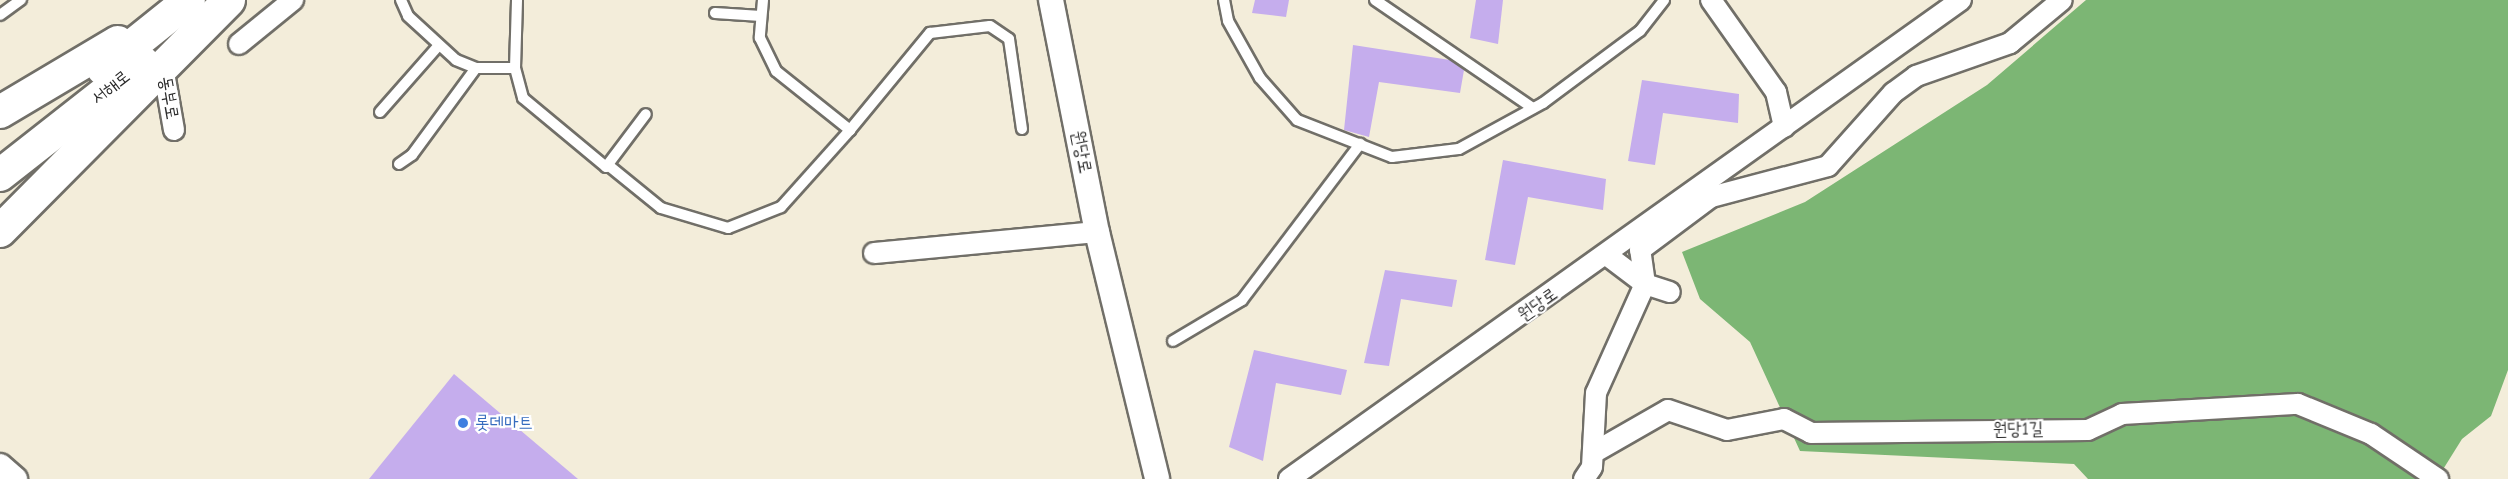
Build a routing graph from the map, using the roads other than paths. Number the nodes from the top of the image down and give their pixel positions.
1 (21, 0) edge
2 (181, 0) edge
3 (189, 0) edge
4 (220, 0) edge
5 (230, 0) edge
6 (293, 0) edge
7 (401, 0) edge
8 (517, 0) edge
9 (763, 0) edge
10 (1051, 0) edge
11 (1224, 0) edge
12 (1375, 0) edge
13 (1664, 0) edge
14 (1711, 0) edge
15 (1961, 0) edge
16 (2062, 0) edge
17 (715, 13) dead end
18 (0, 15) edge
19 (761, 16) junction
20 (239, 44) dead end
21 (440, 45) junction
22 (163, 67) junction
23 (476, 68) junction
24 (515, 68) junction
25 (1533, 108) junction
26 (0, 112) edge
27 (380, 112) dead end
28 (646, 114) dead end
29 (1784, 127) junction
30 (1022, 129) dead end
31 (174, 130) dead end
32 (850, 130) junction
33 (1360, 144) junction
34 (0, 149) edge
35 (399, 164) dead end
36 (608, 165) junction
37 (0, 175) edge
38 (0, 231) edge
39 (1097, 232) junction
40 (873, 253) dead end
41 (1608, 256) junction
42 (1645, 284) junction
43 (1670, 292) dead end
44 (1173, 341) dead end
45 (1593, 453) junction
46 (0, 466) edge
47 (15, 479) edge
48 (1157, 479) edge
49 (1288, 479) edge
50 (1584, 479) edge
51 (2438, 479) edge

1 - 18 lane
2 - 26 main road
3 - 34 main road, 서해로
4 - 37 main road, 서해로
5 - 22 main road
6 - 20 street
7 - 21 lane
8 - 24 lane
9 - 19 lane
10 - 39 street, 원당로
11 - 33 lane
12 - 25 lane
13 - 25 lane
14 - 29 street
15 - 29 street, 원당로
16 - 42 street
17 - 19 lane
19 - 32 lane
21 - 23 lane
21 - 27 lane
22 - 31 street, 동부로
22 - 38 main road
23 - 24 lane
23 - 35 lane
24 - 36 lane
25 - 33 lane
28 - 36 lane
29 - 41 street, 원당로
30 - 32 lane
32 - 36 lane
33 - 44 lane
39 - 40 street
39 - 48 street, 원당로
41 - 42 street
41 - 49 street, 원당로
42 - 43 street
42 - 45 street
45 - 50 street
45 - 51 street, 원당1길
46 - 47 street

